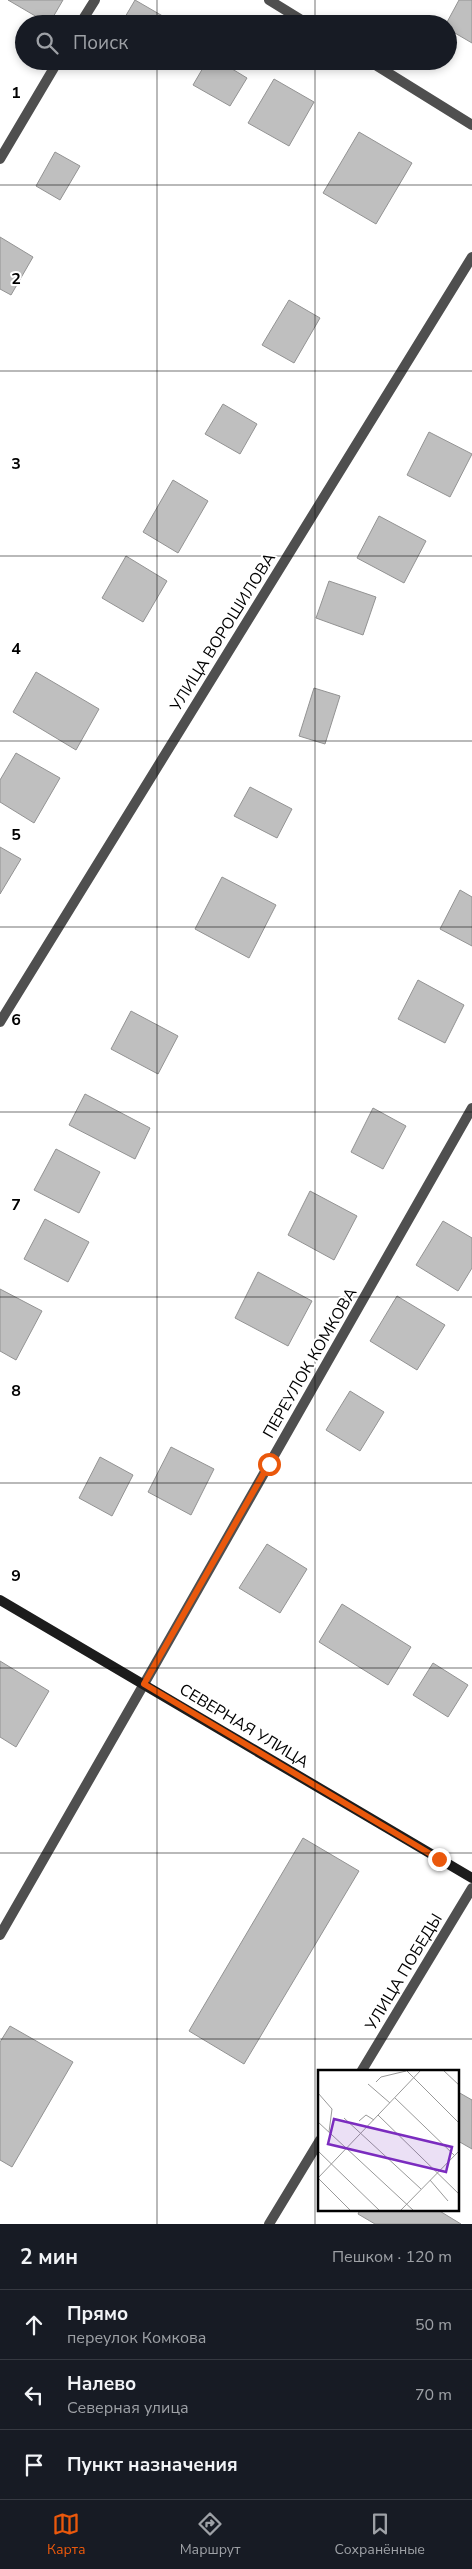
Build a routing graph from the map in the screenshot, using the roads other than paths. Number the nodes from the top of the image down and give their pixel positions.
1 (95, 0) edge
2 (269, 0) edge
3 (86, 15) edge
4 (293, 15) edge
5 (53, 70) edge
6 (383, 70) edge
7 (472, 125) edge
8 (0, 159) edge
9 (472, 257) edge
10 (0, 1022) edge
11 (472, 1108) edge
12 (0, 1600) edge
13 (144, 1684) junction
14 (472, 1878) edge
15 (472, 1888) edge
16 (0, 1935) edge
17 (362, 2070) edge
18 (318, 2143) edge
19 (268, 2224) edge

1 - 3 street
2 - 4 street
5 - 8 street
6 - 7 street
9 - 10 street, УЛИЦА ВОРОШИЛОВА
11 - 13 street, ПЕРЕУЛОК КОМКОВА
12 - 13 street, СЕВЕРНАЯ УЛИЦА
13 - 14 street, СЕВЕРНАЯ УЛИЦА
13 - 16 street, ПЕРЕУЛОК КОМКОВА
15 - 17 street, УЛИЦА ПОБЕДЫ
18 - 19 street

